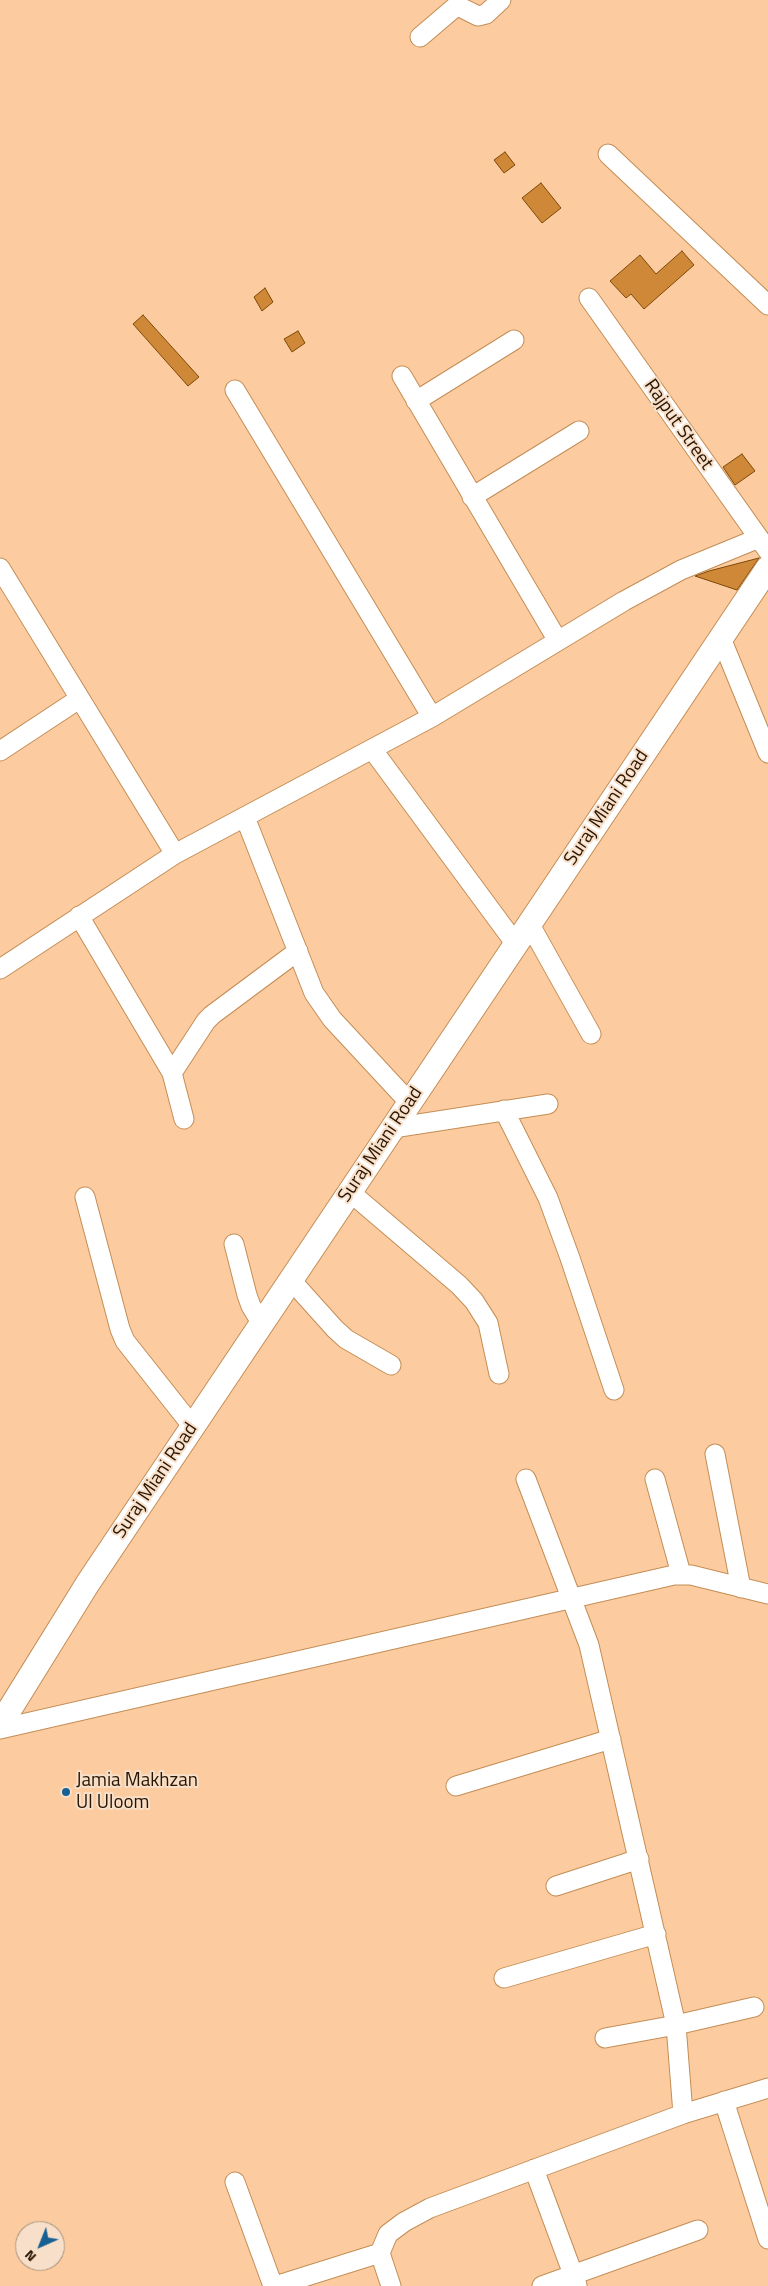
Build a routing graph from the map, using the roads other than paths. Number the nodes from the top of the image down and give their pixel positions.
1 (501, 0) edge
2 (420, 37) dead end
3 (608, 154) dead end
4 (589, 298) dead end
5 (768, 305) edge
6 (514, 340) dead end
7 (402, 376) dead end
8 (235, 390) dead end
9 (416, 400) junction
10 (579, 431) dead end
11 (472, 497) junction
12 (763, 545) edge
13 (0, 568) edge
14 (768, 568) edge
15 (721, 638) junction
16 (558, 641) junction
17 (79, 699) junction
18 (432, 717) junction
19 (372, 749) junction
20 (0, 751) edge
21 (763, 755) edge
22 (245, 817) junction
23 (175, 854) junction
24 (79, 916) junction
25 (529, 923) junction
26 (515, 944) junction
27 (298, 950) junction
28 (0, 969) edge
29 (591, 1034) dead end
30 (172, 1073) junction
31 (409, 1102) junction
32 (548, 1104) dead end
33 (504, 1110) junction
34 (184, 1119) dead end
35 (393, 1128) junction
36 (350, 1192) junction
37 (85, 1196) dead end
38 (234, 1244) dead end
39 (291, 1280) junction
40 (262, 1324) junction
41 (392, 1365) dead end
42 (499, 1374) dead end
43 (614, 1390) dead end
44 (193, 1427) junction
45 (714, 1454) dead end
46 (526, 1479) dead end
47 (655, 1480) dead end
48 (681, 1574) junction
49 (741, 1588) junction
50 (768, 1594) edge
51 (571, 1597) junction
52 (0, 1725) edge
53 (0, 1729) edge
54 (611, 1739) junction
55 (456, 1786) dead end
56 (639, 1859) junction
57 (556, 1886) dead end
58 (656, 1934) junction
59 (504, 1978) dead end
60 (754, 2006) dead end
61 (676, 2025) junction
62 (605, 2038) dead end
63 (768, 2088) edge
64 (724, 2101) junction
65 (683, 2114) junction
66 (534, 2169) junction
67 (235, 2182) dead end
68 (698, 2230) dead end
69 (768, 2239) edge
70 (380, 2253) junction
71 (576, 2280) edge
72 (274, 2286) edge
73 (391, 2286) edge
74 (542, 2286) edge

1 - 2 street
3 - 5 street
4 - 12 street, Rajput Street
6 - 9 street
7 - 9 street
8 - 18 street
9 - 11 street
10 - 11 street
11 - 16 street
12 - 16 street
13 - 17 street
14 - 15 street, Suraj Miani Road
15 - 21 street
15 - 25 street, Suraj Miani Road
16 - 18 street
17 - 20 street
17 - 23 street
18 - 19 street
19 - 22 street
19 - 26 street
22 - 23 street
22 - 27 street
23 - 24 street
24 - 28 street
24 - 30 street
25 - 26 street, Suraj Miani Road
25 - 29 street
26 - 31 street, Suraj Miani Road
27 - 30 street
27 - 31 street
30 - 34 street
31 - 35 street, Suraj Miani Road
32 - 33 street
33 - 35 street
33 - 43 street
35 - 36 street, Suraj Miani Road
36 - 39 street, Suraj Miani Road
36 - 42 street
37 - 44 street
38 - 40 street
39 - 40 street, Suraj Miani Road
39 - 41 street
40 - 44 street, Suraj Miani Road
44 - 52 street, Suraj Miani Road
45 - 49 street
46 - 51 street
47 - 48 street
48 - 49 street
48 - 51 street
49 - 50 street
51 - 53 street
51 - 54 street
54 - 55 street
54 - 56 street
56 - 57 street
56 - 58 street
58 - 59 street
58 - 61 street
60 - 61 street
61 - 62 street
61 - 65 street
63 - 64 street
64 - 65 street
64 - 69 street
65 - 66 street
66 - 70 street
66 - 71 street
67 - 72 street
68 - 71 street
70 - 72 street
70 - 73 street
71 - 74 street

